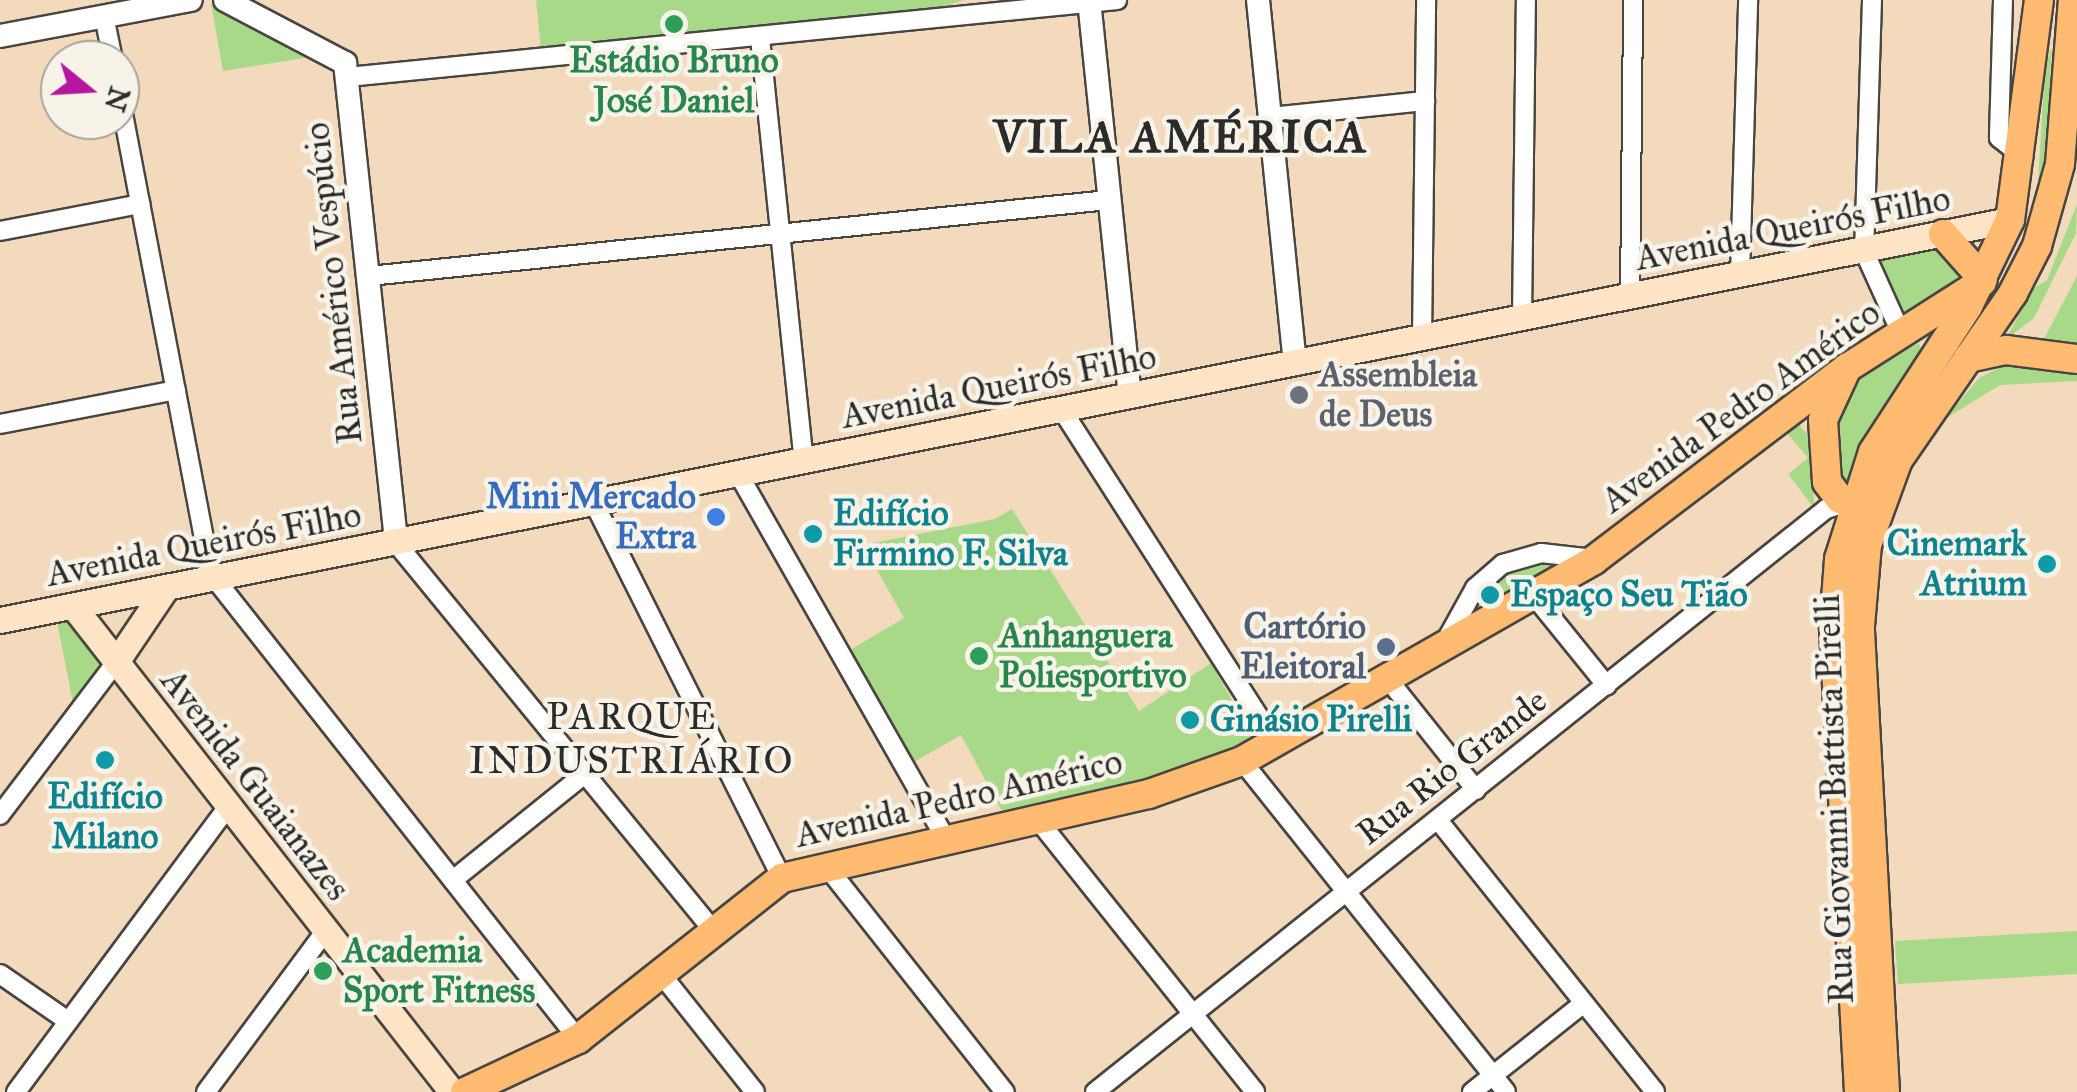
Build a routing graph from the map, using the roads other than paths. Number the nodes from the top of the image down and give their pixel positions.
1 (191, 0) edge
2 (226, 0) edge
3 (1117, 0) edge
4 (1258, 0) edge
5 (1426, 0) edge
6 (1526, 0) edge
7 (1633, 0) edge
8 (1748, 0) edge
9 (1872, 0) edge
10 (2003, 0) edge
11 (2025, 0) edge
12 (2038, 0) edge
13 (1089, 1) edge
14 (2074, 9) edge
15 (104, 16) junction
16 (0, 36) edge
17 (760, 38) junction
18 (109, 40) edge
19 (2032, 47) junction
20 (348, 76) junction
21 (1425, 101) junction
22 (1270, 116) junction
23 (128, 140) edge
24 (2023, 157) junction
25 (2077, 160) edge
26 (2053, 194) junction
27 (1108, 200) junction
28 (140, 204) junction
29 (2010, 220) junction
30 (0, 231) edge
31 (781, 234) junction
32 (1943, 234) junction
33 (1864, 251) junction
34 (1740, 275) junction
35 (369, 276) junction
36 (1982, 280) junction
37 (1630, 297) junction
38 (1522, 319) junction
39 (1902, 335) junction
40 (1422, 338) junction
41 (1968, 358) junction
42 (2077, 359) edge
43 (1295, 363) junction
44 (1847, 368) junction
45 (176, 390) junction
46 (1130, 396) junction
47 (1062, 410) junction
48 (1779, 420) junction
49 (0, 424) edge
50 (1821, 432) junction
51 (804, 462) junction
52 (738, 475) junction
53 (1866, 502) junction
54 (594, 504) junction
55 (396, 543) junction
56 (1594, 560) junction
57 (213, 579) junction
58 (166, 588) junction
59 (1535, 596) junction
60 (73, 606) junction
61 (0, 620) edge
62 (1442, 648) junction
63 (116, 662) junction
64 (1387, 678) junction
65 (1607, 686) junction
66 (1275, 742) junction
67 (1242, 761) junction
68 (585, 774) junction
69 (1476, 790) junction
70 (228, 808) junction
71 (0, 816) edge
72 (1038, 820) junction
73 (1438, 820) junction
74 (946, 841) junction
75 (827, 867) junction
76 (782, 878) junction
77 (452, 880) junction
78 (1348, 892) junction
79 (712, 929) junction
80 (325, 932) junction
81 (0, 974) edge
82 (661, 974) junction
83 (1584, 1003) junction
84 (1193, 1014) junction
85 (68, 1021) junction
86 (578, 1039) junction
87 (1493, 1075) junction
88 (16, 1092) edge
89 (206, 1092) edge
90 (452, 1092) edge
91 (465, 1092) edge
92 (754, 1092) edge
93 (1006, 1092) edge
94 (1095, 1092) edge
95 (1254, 1092) edge
96 (1472, 1092) edge
97 (1506, 1092) edge
98 (1655, 1092) edge
99 (1859, 1092) edge
100 (1885, 1092) edge

1 - 15 street
2 - 20 street
3 - 13 street
4 - 22 street
5 - 21 street
6 - 38 street
7 - 37 street
8 - 34 street
9 - 33 street
10 - 24 street
11 - 19 main road
12 - 19 main road
13 - 17 street
13 - 27 street
14 - 19 main road
14 - 26 main road
15 - 16 street
15 - 18 street
17 - 20 street
17 - 31 street
19 - 24 main road, Rua Giovanni Battista Pirelli
20 - 35 street, Rua Américo Vespúcio
21 - 22 street
21 - 40 street
22 - 43 street
23 - 28 street
24 - 29 main road, Rua Giovanni Battista Pirelli
25 - 26 main road
26 - 29 main road
26 - 41 main road, Rua Giovanni Battista Pirelli
27 - 31 street
27 - 46 street
28 - 30 street
28 - 45 street
29 - 32 main road, Avenida Queirós Filho
29 - 36 main road, Rua Giovanni Battista Pirelli
31 - 35 street
31 - 51 street
32 - 33 main road, Avenida Queirós Filho
32 - 36 main road
33 - 34 main road, Avenida Queirós Filho
33 - 39 street
34 - 37 main road, Avenida Queirós Filho
35 - 55 street, Rua Américo Vespúcio
36 - 39 main road, Avenida Pedro Américo
36 - 53 main road, Rua Giovanni Battista Pirelli
37 - 38 main road, Avenida Queirós Filho
38 - 40 main road, Avenida Queirós Filho
39 - 44 main road, Avenida Pedro Américo
40 - 43 main road, Avenida Queirós Filho
41 - 42 main road
41 - 53 main road, Rua Giovanni Battista Pirelli
43 - 46 main road, Avenida Queirós Filho
44 - 48 main road, Avenida Pedro Américo
44 - 50 main road
45 - 49 street
45 - 57 street
46 - 47 main road, Avenida Queirós Filho
47 - 51 main road, Avenida Queirós Filho
47 - 66 street
48 - 50 main road
48 - 56 main road, Avenida Pedro Américo
50 - 53 main road
51 - 52 main road, Avenida Queirós Filho
52 - 54 main road, Avenida Queirós Filho
52 - 74 street
53 - 65 street, Rua Rio Grande
53 - 99 main road, Rua Giovanni Battista Pirelli
53 - 100 main road, Rua Giovanni Battista Pirelli
54 - 55 main road, Avenida Queirós Filho
54 - 76 street
55 - 57 main road, Avenida Queirós Filho
55 - 68 street
56 - 59 main road, Avenida Pedro Américo
56 - 62 street, Avenida Pedro Américo
57 - 58 main road, Avenida Queirós Filho
57 - 77 street
58 - 60 main road, Avenida Queirós Filho
58 - 63 main road
59 - 62 main road, Avenida Pedro Américo
59 - 65 street
60 - 61 main road, Avenida Queirós Filho
60 - 63 main road, Avenida Guaianazes
62 - 64 main road, Avenida Pedro Américo
63 - 70 main road, Avenida Guaianazes
63 - 71 street
64 - 66 main road, Avenida Pedro Américo
64 - 69 street
65 - 69 street, Rua Rio Grande
66 - 67 main road, Avenida Pedro Américo
67 - 72 main road, Avenida Pedro Américo
67 - 78 street
68 - 77 street
68 - 79 street
69 - 73 street, Rua Rio Grande
70 - 80 main road, Avenida Guaianazes
70 - 85 street
72 - 74 main road, Avenida Pedro Américo
72 - 84 street
73 - 78 street, Rua Rio Grande
73 - 83 street
74 - 75 main road, Avenida Pedro Américo
75 - 76 main road, Avenida Pedro Américo
75 - 93 street
76 - 79 main road, Avenida Pedro Américo
77 - 86 street
78 - 84 street, Rua Rio Grande
78 - 87 street
79 - 82 main road, Avenida Pedro Américo
80 - 89 street
80 - 90 main road, Avenida Guaianazes
81 - 85 street
82 - 86 main road, Avenida Pedro Américo
82 - 92 street
83 - 87 street
83 - 98 street
84 - 94 street, Rua Rio Grande
84 - 95 street
85 - 88 street
86 - 91 main road, Avenida Pedro Américo
87 - 96 street
87 - 97 street

